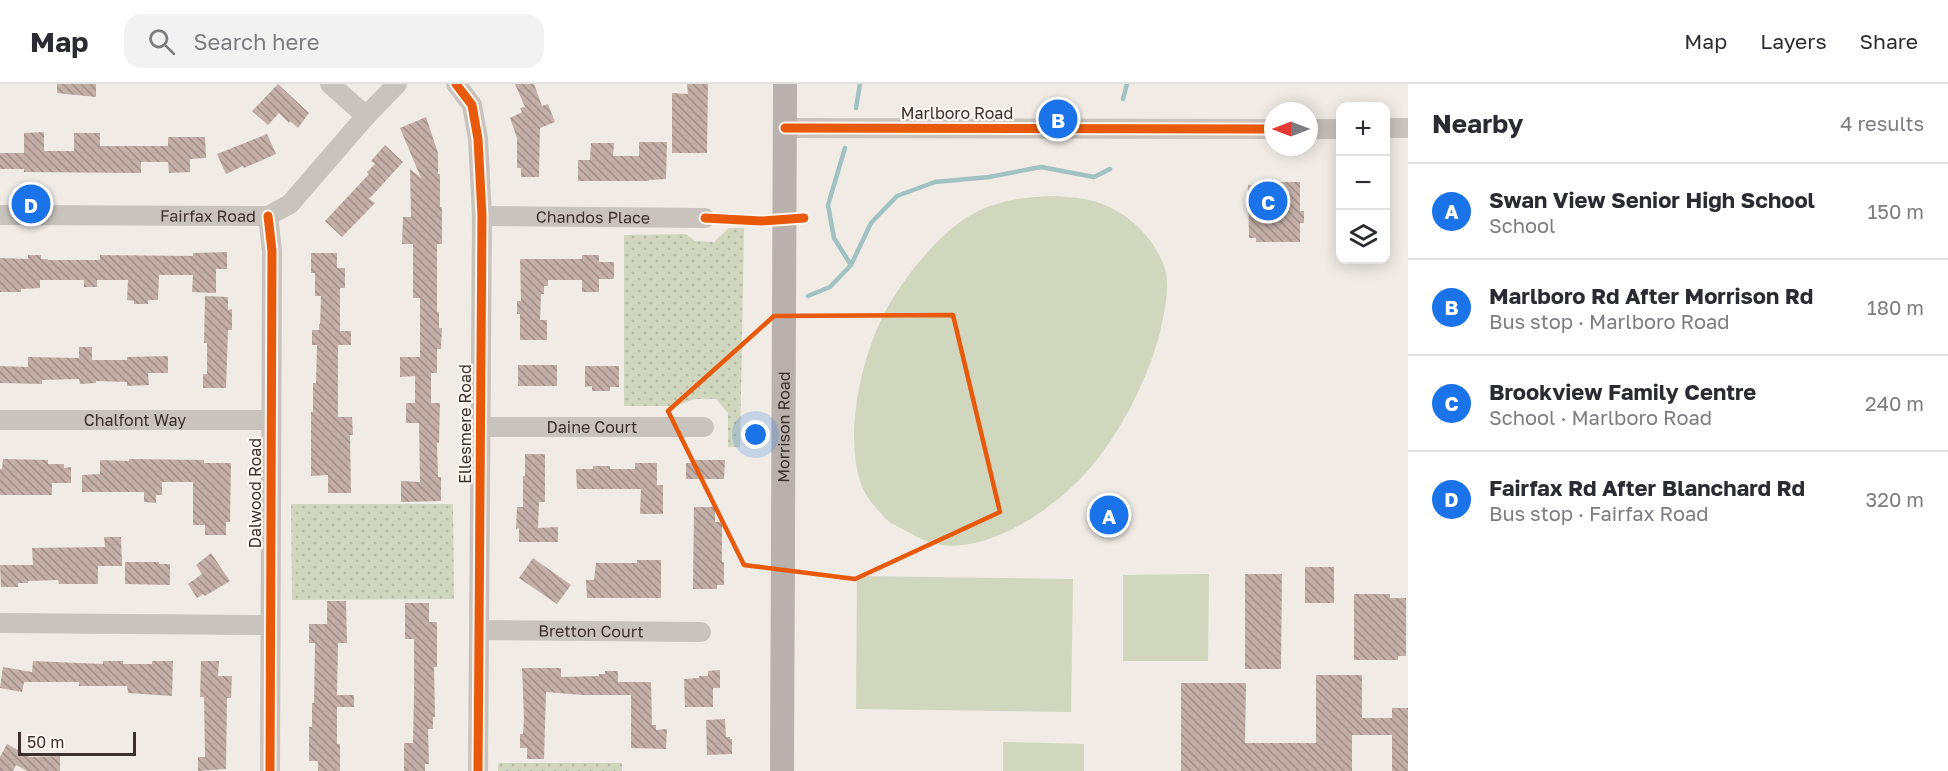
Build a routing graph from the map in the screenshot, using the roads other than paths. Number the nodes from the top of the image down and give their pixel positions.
1 (330, 84) edge
2 (397, 84) edge
3 (456, 84) edge
4 (785, 84) edge
5 (366, 116) junction
6 (785, 128) junction
7 (1390, 128) edge
8 (1408, 128) edge
9 (1264, 129) edge
10 (1318, 129) edge
11 (1336, 129) edge
12 (0, 216) edge
13 (268, 216) junction
14 (482, 216) junction
15 (705, 218) dead end
16 (0, 420) edge
17 (271, 420) junction
18 (480, 427) junction
19 (704, 428) dead end
20 (0, 623) edge
21 (270, 625) junction
22 (480, 630) junction
23 (701, 632) dead end
24 (270, 771) edge
25 (478, 771) edge
26 (782, 771) edge

1 - 5 street
2 - 5 street, Fairfax Road
3 - 14 street, Ellesmere Road
4 - 6 main road, Morrison Road
5 - 13 street, Fairfax Road
6 - 9 street, Marlboro Road
6 - 26 main road, Morrison Road
7 - 8 street
10 - 11 street
12 - 13 street, Fairfax Road
13 - 17 street, Dalwood Road
14 - 15 street, Chandos Place
14 - 18 street, Ellesmere Road
16 - 17 street, Chalfont Way
17 - 21 street, Dalwood Road
18 - 19 street, Daine Court
18 - 22 street, Ellesmere Road
20 - 21 street
21 - 24 street, Dalwood Road
22 - 23 street, Bretton Court
22 - 25 street, Ellesmere Road

